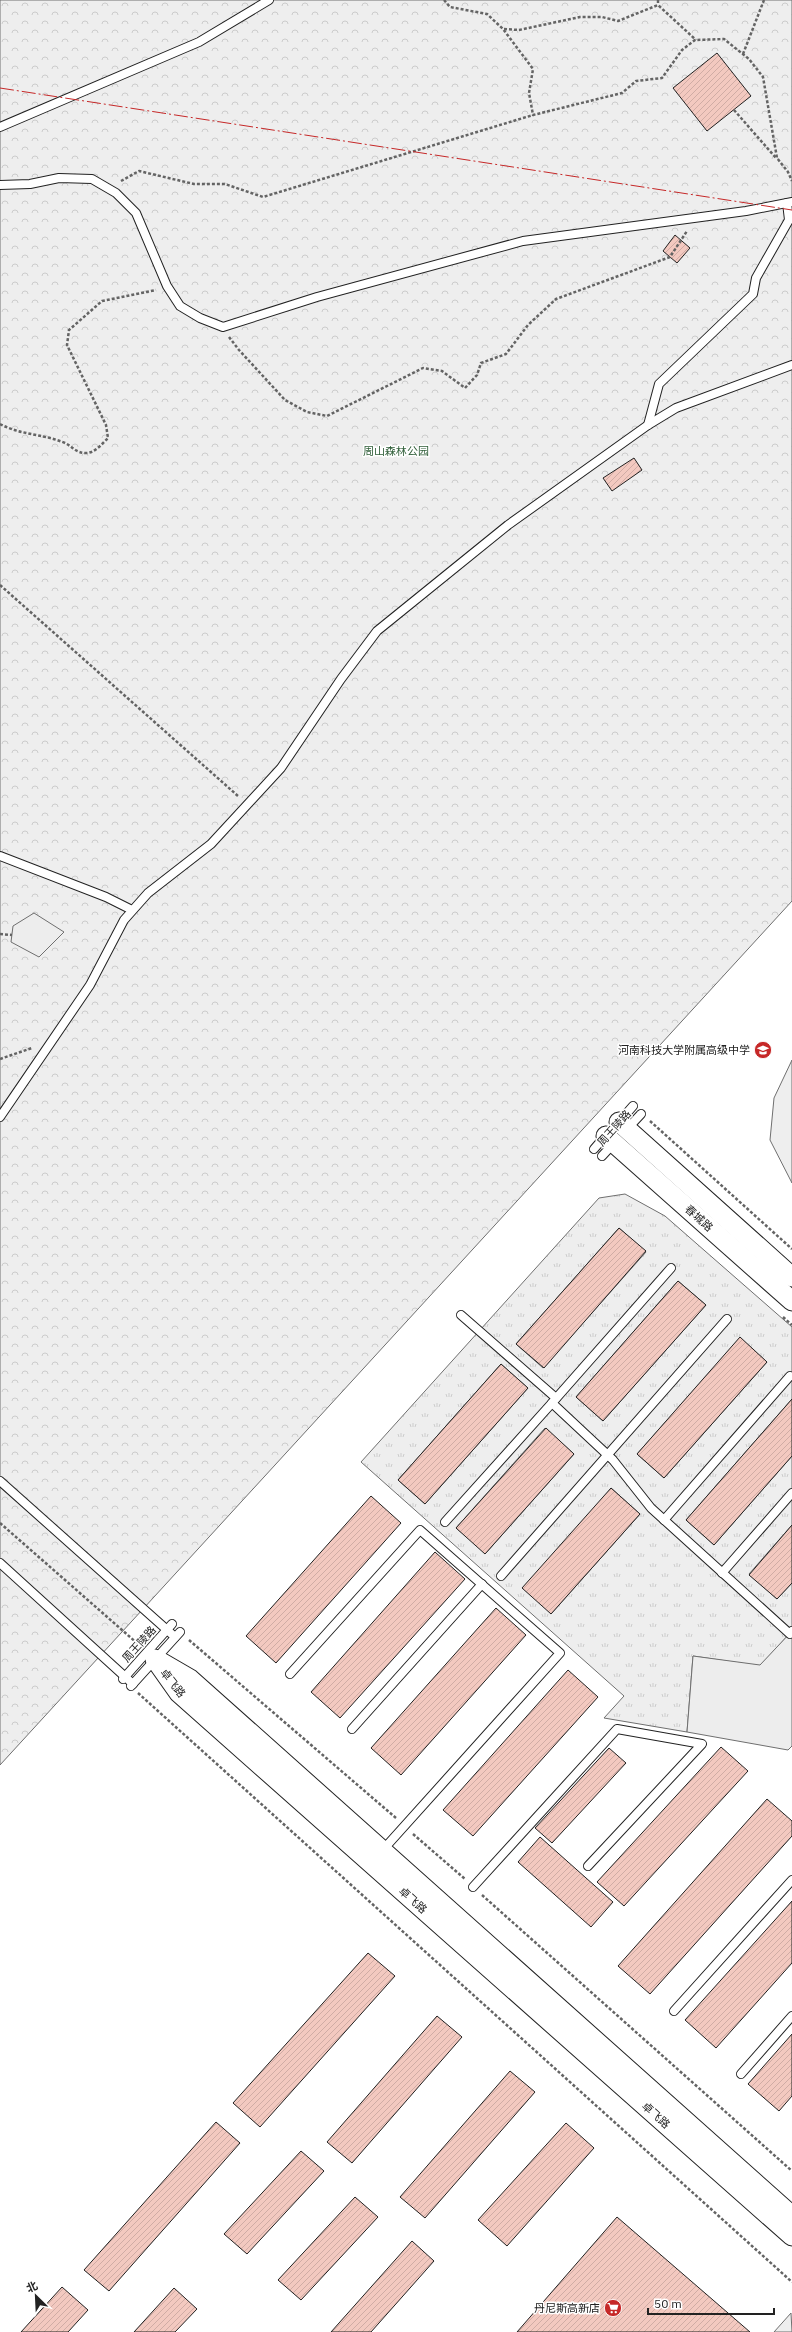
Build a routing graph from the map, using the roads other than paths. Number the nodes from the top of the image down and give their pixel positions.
1 (269, 0) edge
2 (0, 126) edge
3 (0, 185) edge
4 (789, 203) edge
5 (792, 365) edge
6 (648, 425) junction
7 (0, 856) edge
8 (132, 910) junction
9 (633, 1106) dead end
10 (641, 1114) road end
11 (0, 1117) edge
12 (611, 1136) junction
13 (671, 1268) dead end
14 (792, 1277) edge
15 (792, 1301) edge
16 (461, 1315) dead end
17 (727, 1319) dead end
18 (790, 1376) dead end
19 (554, 1401) junction
20 (608, 1456) junction
21 (0, 1481) edge
22 (792, 1493) edge
23 (664, 1520) junction
24 (445, 1522) dead end
25 (0, 1563) edge
26 (722, 1573) junction
27 (501, 1576) dead end
28 (482, 1584) junction
29 (169, 1627) junction
30 (792, 1631) edge
31 (151, 1655) junction
32 (290, 1674) dead end
33 (124, 1678) junction
34 (352, 1729) dead end
35 (377, 1857) junction
36 (588, 1866) dead end
37 (792, 1880) edge
38 (473, 1887) road end
39 (674, 2010) dead end
40 (792, 2016) edge
41 (741, 2074) dead end
42 (792, 2216) edge
43 (792, 2236) edge

1 - 2 lane
3 - 4 lane
4 - 6 lane
5 - 6 lane
6 - 8 lane
7 - 8 lane
8 - 11 lane
9 - 12 lane, 周王陵路
10 - 12 lane, 周王陵路
12 - 14 street, 春城路
12 - 15 street, 春城路
13 - 19 lane
16 - 19 lane
17 - 20 lane
18 - 23 lane
19 - 20 lane
19 - 24 lane
20 - 23 lane
20 - 27 lane
21 - 29 lane
22 - 26 lane
23 - 26 lane
25 - 33 lane
26 - 30 lane
28 - 32 lane
28 - 34 lane
28 - 35 lane
29 - 31 lane, 周王陵路
29 - 31 lane, 周王陵路
31 - 33 lane, 周王陵路
31 - 33 lane, 周王陵路
31 - 35 street, 卓飞路
35 - 42 street, 卓飞路
35 - 43 street, 卓飞路
36 - 38 lane
37 - 39 lane
40 - 41 lane

